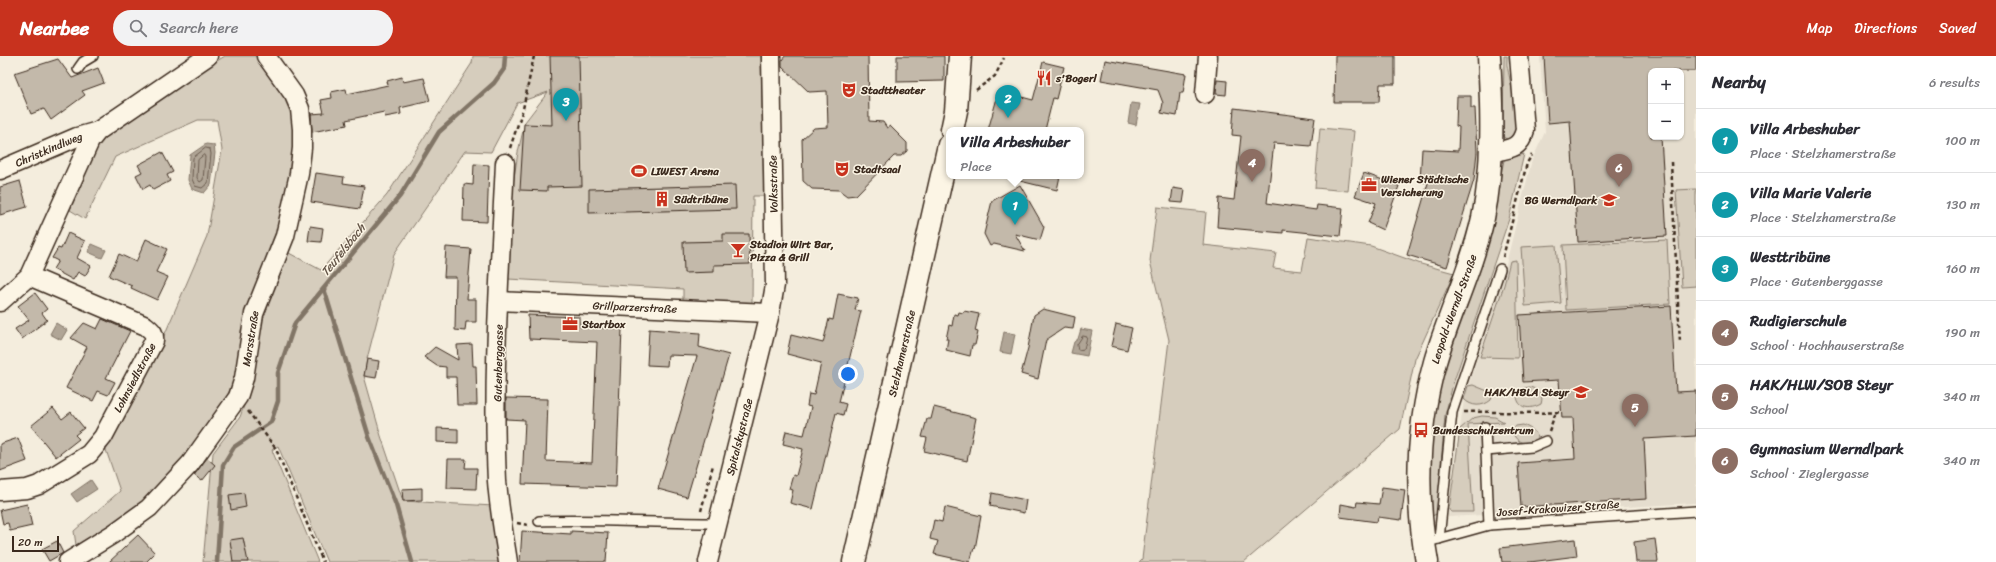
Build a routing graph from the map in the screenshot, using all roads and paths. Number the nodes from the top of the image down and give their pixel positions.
1 (93, 56) edge
2 (208, 56) edge
3 (266, 56) edge
4 (534, 56) edge
5 (771, 56) edge
6 (960, 56) edge
7 (1208, 56) edge
8 (1489, 56) edge
9 (1519, 56) edge
10 (1004, 58) dead end
11 (78, 69) dead end
12 (958, 92) junction
13 (1205, 94) dead end
14 (952, 127) edge
15 (98, 131) junction
16 (1534, 150) dead end
17 (1492, 152) junction
18 (946, 158) edge
19 (1671, 162) dead end
20 (505, 164) joint
21 (0, 170) edge
22 (1500, 269) joint
23 (29, 276) junction
24 (499, 301) junction
25 (0, 302) edge
26 (770, 312) junction
27 (1680, 343) dead end
28 (1452, 412) junction
29 (1556, 412) junction
30 (1562, 412) dead end
31 (258, 424) dead end
32 (1485, 427) dead end
33 (1546, 441) joint
34 (1486, 451) junction
35 (715, 458) dead end
36 (0, 491) edge
37 (1696, 511) edge
38 (539, 521) joint
39 (503, 522) junction
40 (710, 523) junction
41 (1489, 525) junction
42 (1431, 540) junction
43 (68, 562) edge
44 (323, 562) edge
45 (508, 562) edge
46 (708, 562) edge
47 (854, 562) edge
48 (1427, 562) edge

1 - 11 lane
2 - 15 street
3 - 43 street, Marsstraße
4 - 20 path
5 - 26 street, Volksstraße
6 - 12 street
7 - 13 street
8 - 17 street, Leopold-Werndl-Straße
9 - 17 street
10 - 12 path
12 - 14 street
15 - 21 street, Christkindlweg
15 - 23 street
16 - 22 path
17 - 42 street, Leopold-Werndl-Straße
18 - 47 street, Stelzhamerstraße
19 - 27 path
20 - 24 street, Gutenberggasse
22 - 28 lane
23 - 25 street
23 - 36 street, Lohnsiedlstraße
24 - 26 street, Grillparzerstraße
24 - 39 street, Gutenberggasse
26 - 40 street, Spitalskystraße
28 - 29 path
28 - 42 lane
29 - 30 path
29 - 33 path
31 - 44 path
32 - 34 lane
33 - 34 lane
34 - 41 lane
35 - 40 path
37 - 41 lane, Josef-Krakowizer Straße
38 - 39 path
38 - 40 lane
39 - 45 street, Gutenberggasse
40 - 46 street, Spitalskystraße
41 - 42 lane, Josef-Krakowizer Straße
42 - 48 street, Leopold-Werndl-Straße

